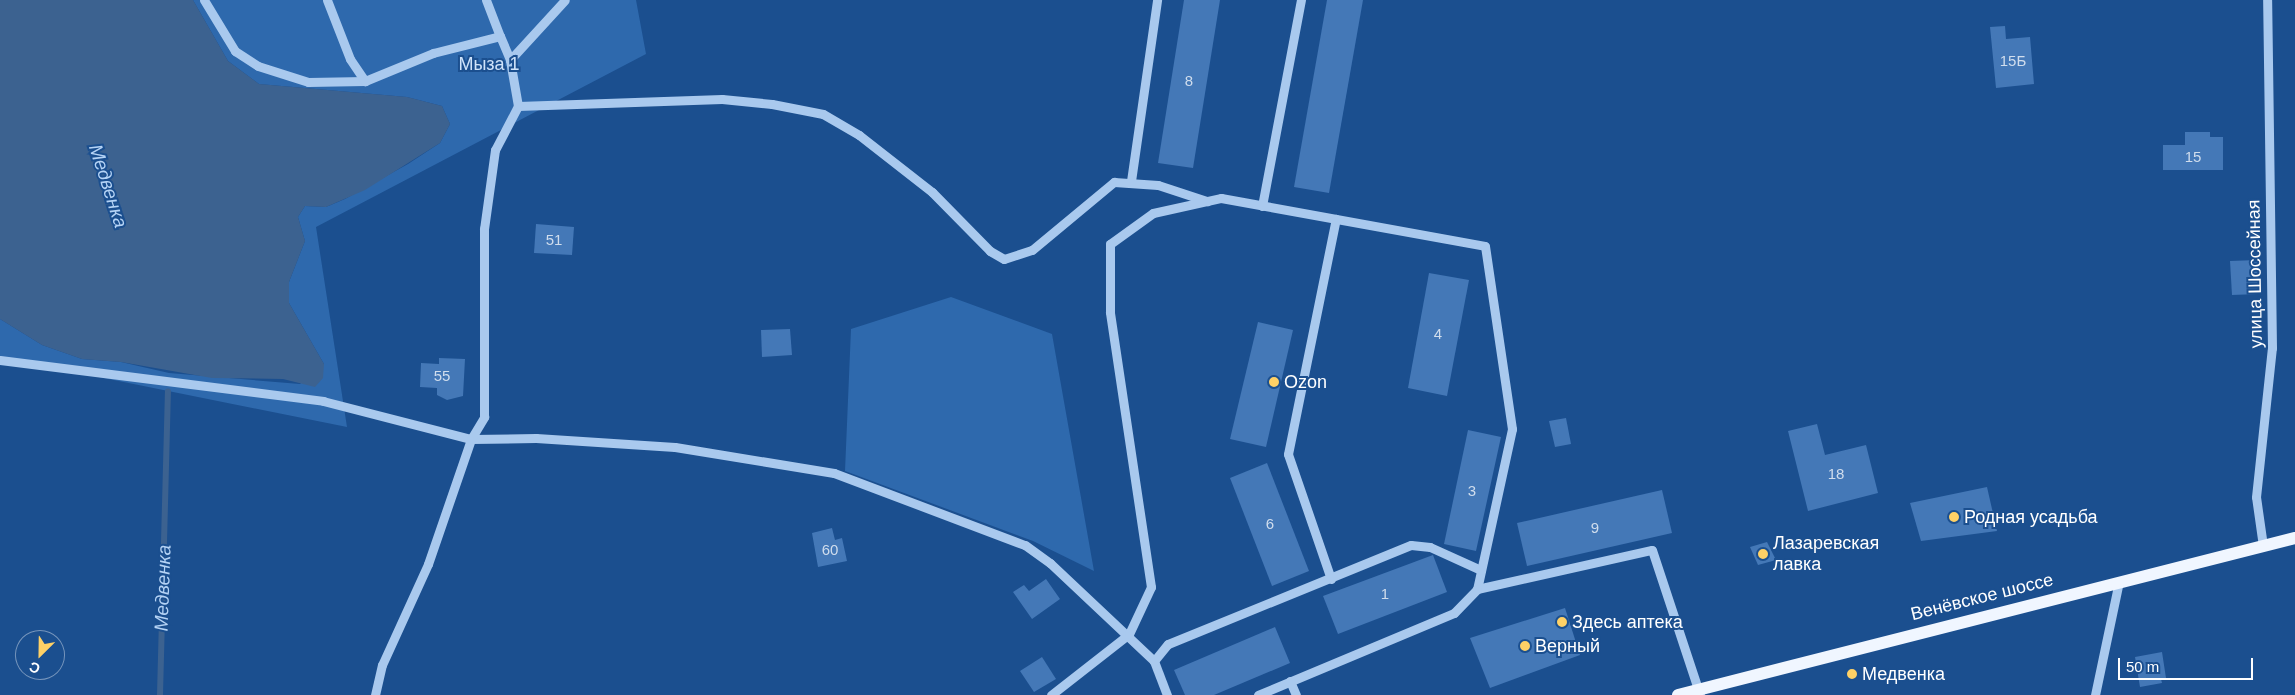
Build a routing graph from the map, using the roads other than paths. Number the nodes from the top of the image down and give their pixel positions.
1 (204, 0) edge
2 (327, 0) edge
3 (486, 0) edge
4 (565, 0) edge
5 (1157, 0) edge
6 (1301, 0) edge
7 (2267, 0) edge
8 (500, 36) junction
9 (510, 60) junction
10 (366, 81) junction
11 (518, 106) junction
12 (1131, 181) junction
13 (1208, 201) junction
14 (1262, 206) junction
15 (1336, 219) junction
16 (0, 360) edge
17 (471, 439) junction
18 (2295, 538) edge
19 (2263, 546) junction
20 (1481, 570) junction
21 (1331, 579) junction
22 (2119, 581) junction
23 (1477, 589) junction
24 (1129, 634) junction
25 (1154, 661) junction
26 (1290, 681) junction
27 (1699, 692) edge
28 (375, 695) edge
29 (1051, 695) edge
30 (1167, 695) edge
31 (1258, 695) edge
32 (1296, 695) edge
33 (1678, 695) edge
34 (2095, 695) edge

1 - 10 street
2 - 10 street
3 - 8 street
4 - 9 street
5 - 12 street
6 - 14 street
7 - 19 street, улица Шоссейная
8 - 9 street
8 - 10 street
9 - 11 street
11 - 12 street
11 - 17 street
12 - 13 street
13 - 14 street
13 - 24 street
14 - 15 street
15 - 20 street
15 - 21 street
16 - 17 street
17 - 24 street
17 - 28 street
18 - 19 main road, Венёвское шоссе
19 - 22 main road, Венёвское шоссе
20 - 21 street
20 - 23 street
21 - 25 street
22 - 27 main road, Венёвское шоссе
22 - 34 street
23 - 26 street
23 - 27 street
24 - 25 street
24 - 29 street
25 - 30 street
26 - 31 street
26 - 32 street
27 - 33 main road, Венёвское шоссе

